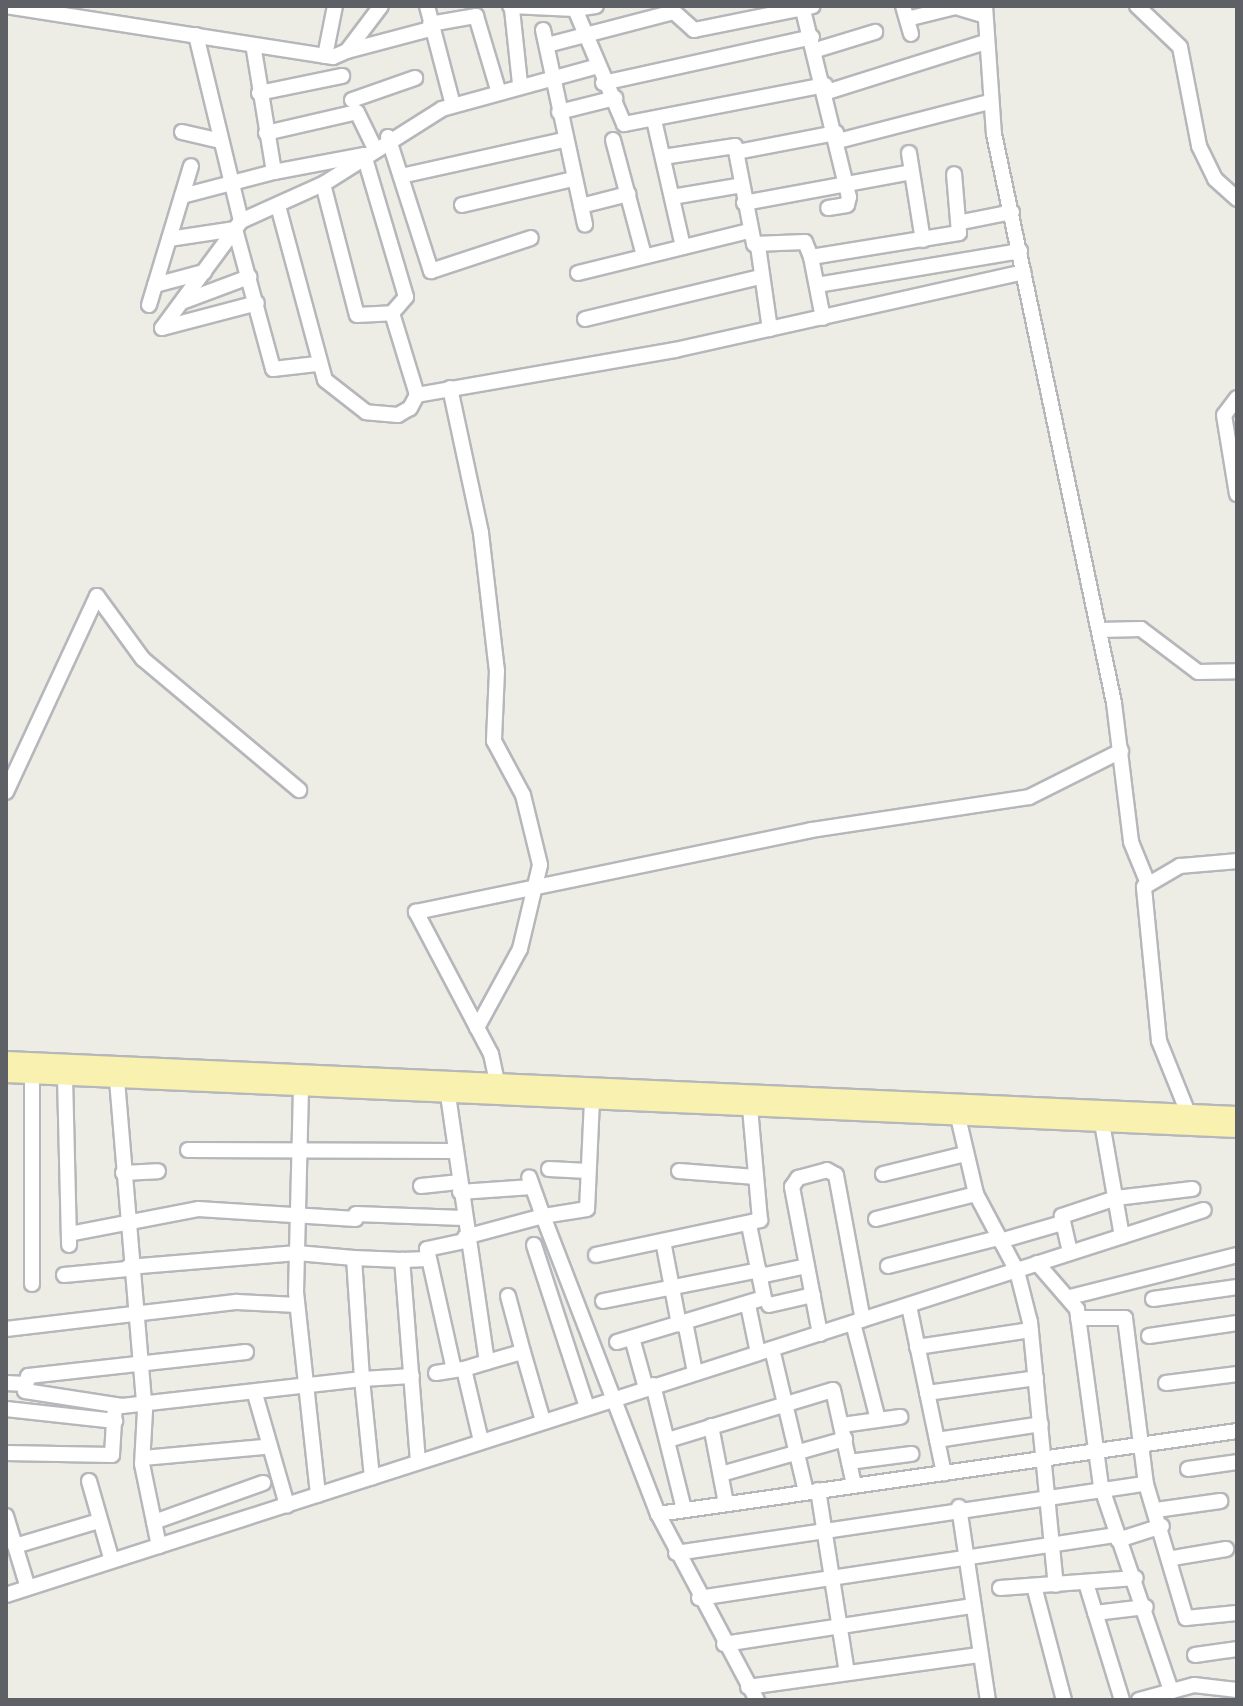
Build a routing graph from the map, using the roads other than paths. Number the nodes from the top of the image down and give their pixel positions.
1 (6, 6) edge
2 (335, 6) edge
3 (381, 6) edge
4 (427, 6) edge
5 (596, 6) edge
6 (1137, 6) edge
7 (565, 7) edge
8 (806, 7) edge
9 (511, 8) edge
10 (984, 11) edge
11 (907, 20) edge
12 (735, 22) junction
13 (430, 27) junction
14 (875, 32) dead end
15 (196, 35) junction
16 (584, 35) junction
17 (982, 43) junction
18 (814, 44) junction
19 (254, 50) junction
20 (740, 52) junction
21 (335, 55) junction
22 (594, 67) junction
23 (342, 76) junction
24 (552, 76) junction
25 (415, 78) dead end
26 (603, 83) junction
27 (520, 84) junction
28 (826, 89) junction
29 (498, 90) junction
30 (259, 93) junction
31 (615, 98) junction
32 (989, 102) junction
33 (453, 105) junction
34 (354, 106) junction
35 (559, 112) junction
36 (654, 120) junction
37 (182, 132) dead end
38 (266, 133) junction
39 (388, 137) junction
40 (837, 137) junction
41 (217, 140) junction
42 (564, 140) junction
43 (613, 140) dead end
44 (369, 151) junction
45 (737, 152) junction
46 (909, 153) dead end
47 (663, 157) junction
48 (191, 166) dead end
49 (274, 172) junction
50 (911, 172) junction
51 (954, 174) dead end
52 (401, 176) junction
53 (573, 179) junction
54 (227, 184) junction
55 (323, 184) junction
56 (742, 185) junction
57 (847, 186) junction
58 (628, 194) junction
59 (182, 196) junction
60 (672, 197) junction
61 (1237, 199) edge
62 (744, 203) junction
63 (462, 205) dead end
64 (278, 206) junction
65 (581, 206) junction
66 (828, 208) dead end
67 (1012, 212) junction
68 (962, 222) junction
69 (238, 225) junction
70 (585, 225) dead end
71 (749, 231) junction
72 (531, 238) dead end
73 (169, 239) junction
74 (923, 240) junction
75 (758, 246) junction
76 (683, 247) junction
77 (1020, 251) junction
78 (644, 256) junction
79 (811, 257) junction
80 (204, 272) junction
81 (1023, 272) junction
82 (578, 273) dead end
83 (249, 277) junction
84 (760, 277) junction
85 (155, 285) junction
86 (817, 285) junction
87 (181, 302) junction
88 (257, 303) junction
89 (149, 305) dead end
90 (392, 313) junction
91 (823, 318) junction
92 (585, 319) dead end
93 (770, 329) junction
94 (317, 364) junction
95 (450, 388) junction
96 (417, 395) junction
97 (1237, 398) edge
98 (1237, 494) edge
99 (1099, 630) junction
100 (1237, 671) edge
101 (1121, 751) junction
102 (299, 790) dead end
103 (6, 792) edge
104 (1237, 861) edge
105 (1147, 881) junction
106 (541, 883) junction
107 (477, 1028) junction
108 (6, 1060) edge
109 (6, 1074) edge
110 (32, 1076) junction
111 (65, 1077) junction
112 (117, 1080) junction
113 (497, 1082) junction
114 (301, 1088) junction
115 (448, 1095) junction
116 (592, 1100) junction
117 (750, 1108) junction
118 (1188, 1113) junction
119 (1237, 1115) edge
120 (958, 1117) junction
121 (1102, 1123) junction
122 (1237, 1129) edge
123 (299, 1149) junction
124 (188, 1150) dead end
125 (455, 1151) junction
126 (965, 1154) junction
127 (549, 1169) dead end
128 (158, 1171) dead end
129 (588, 1171) junction
130 (679, 1171) dead end
131 (123, 1173) junction
132 (883, 1174) dead end
133 (756, 1177) junction
134 (421, 1186) dead end
135 (459, 1187) junction
136 (1192, 1189) dead end
137 (976, 1194) junction
138 (1116, 1198) junction
139 (1204, 1210) dead end
140 (298, 1216) junction
141 (543, 1216) junction
142 (125, 1218) junction
143 (463, 1218) junction
144 (876, 1219) dead end
145 (1059, 1224) junction
146 (749, 1225) junction
147 (1122, 1236) junction
148 (465, 1239) junction
149 (999, 1239) junction
150 (663, 1241) junction
151 (534, 1245) dead end
152 (1070, 1252) junction
153 (297, 1253) junction
154 (596, 1255) dead end
155 (1237, 1255) edge
156 (354, 1258) junction
157 (428, 1259) junction
158 (402, 1260) junction
159 (1037, 1263) junction
160 (807, 1266) junction
161 (888, 1266) dead end
162 (128, 1268) junction
163 (1017, 1271) junction
164 (760, 1273) junction
165 (64, 1275) dead end
166 (32, 1284) dead end
167 (672, 1286) junction
168 (1237, 1287) edge
169 (1119, 1294) dead end
170 (813, 1295) junction
171 (508, 1296) dead end
172 (1070, 1297) junction
173 (1153, 1299) dead end
174 (603, 1301) dead end
175 (297, 1305) junction
176 (748, 1305) junction
177 (769, 1305) dead end
178 (909, 1306) junction
179 (1123, 1315) junction
180 (1078, 1318) junction
181 (134, 1319) junction
182 (858, 1322) junction
183 (682, 1323) junction
184 (1237, 1323) edge
185 (6, 1329) edge
186 (1031, 1330) junction
187 (820, 1334) junction
188 (1149, 1336) dead end
189 (917, 1347) junction
190 (765, 1351) junction
191 (246, 1352) dead end
192 (523, 1352) junction
193 (487, 1362) junction
194 (139, 1368) junction
195 (459, 1369) junction
196 (695, 1372) junction
197 (436, 1373) dead end
198 (1237, 1374) edge
199 (412, 1376) junction
200 (1036, 1378) junction
201 (362, 1379) junction
202 (306, 1381) junction
203 (6, 1383) edge
204 (1166, 1383) dead end
205 (25, 1387) junction
206 (650, 1387) junction
207 (927, 1393) junction
208 (255, 1394) junction
209 (612, 1398) junction
210 (787, 1403) junction
211 (144, 1404) junction
212 (115, 1405) junction
213 (587, 1407) junction
214 (6, 1409) edge
215 (23, 1410) junction
216 (900, 1417) dead end
217 (878, 1420) junction
218 (115, 1421) junction
219 (543, 1421) junction
220 (1041, 1424) junction
221 (711, 1426) junction
222 (1237, 1431) edge
223 (843, 1432) junction
224 (668, 1440) junction
225 (937, 1440) junction
226 (481, 1441) junction
227 (1141, 1445) junction
228 (263, 1447) dead end
229 (795, 1452) junction
230 (1093, 1452) junction
231 (6, 1453) edge
232 (911, 1454) dead end
233 (143, 1458) junction
234 (1045, 1458) junction
235 (418, 1462) junction
236 (849, 1462) junction
237 (1237, 1462) edge
238 (1188, 1469) dead end
239 (944, 1473) junction
240 (721, 1474) junction
241 (372, 1477) junction
242 (89, 1481) dead end
243 (263, 1483) dead end
244 (1146, 1484) junction
245 (854, 1485) junction
246 (1101, 1486) junction
247 (812, 1491) junction
248 (1049, 1493) junction
249 (318, 1495) junction
250 (1220, 1501) dead end
251 (726, 1503) junction
252 (287, 1505) junction
253 (959, 1507) junction
254 (684, 1509) junction
255 (1156, 1510) junction
256 (658, 1514) junction
257 (6, 1516) edge
258 (99, 1521) junction
259 (154, 1522) junction
260 (1162, 1526) junction
261 (823, 1528) junction
262 (1117, 1537) junction
263 (1054, 1545) junction
264 (15, 1546) junction
265 (159, 1546) junction
266 (1226, 1549) dead end
267 (676, 1553) junction
268 (965, 1557) junction
269 (1173, 1558) junction
270 (112, 1561) junction
271 (832, 1577) junction
272 (1136, 1578) junction
273 (1086, 1583) junction
274 (1056, 1585) junction
275 (1034, 1586) junction
276 (28, 1588) junction
277 (1000, 1588) dead end
278 (6, 1595) edge
279 (699, 1598) junction
280 (971, 1606) junction
281 (1146, 1607) junction
282 (1095, 1613) junction
283 (1237, 1613) edge
284 (840, 1626) junction
285 (724, 1644) junction
286 (1237, 1649) edge
287 (979, 1655) junction
288 (1195, 1655) dead end
289 (847, 1673) junction
290 (748, 1687) junction
291 (1237, 1690) edge
292 (1171, 1691) junction
293 (757, 1700) edge
294 (988, 1700) edge
295 (1064, 1700) edge
296 (1122, 1700) edge
297 (1139, 1700) edge

1 - 15 street
2 - 21 street
3 - 21 street
4 - 13 street
5 - 7 street
6 - 61 street
7 - 9 street
7 - 16 street
8 - 12 street
8 - 18 street
9 - 27 street
10 - 11 street
10 - 17 street
12 - 16 street
12 - 20 street
13 - 21 street
13 - 29 street
13 - 33 street
14 - 18 street
15 - 19 street
15 - 41 street
16 - 22 street
16 - 24 street
17 - 28 street
17 - 32 street
18 - 20 street
18 - 28 street
19 - 21 street
19 - 30 street
20 - 26 street
21 - 23 street
22 - 24 street
22 - 26 street
23 - 30 street
23 - 34 street
24 - 27 street
24 - 35 street
25 - 34 street
26 - 31 street
27 - 29 street
28 - 36 street
28 - 40 street
29 - 33 street
30 - 38 street
31 - 35 street
31 - 36 street
32 - 40 street
32 - 67 street
33 - 39 street
34 - 38 street
34 - 44 street
35 - 42 street
36 - 47 street
37 - 41 street
38 - 49 street
39 - 44 street
39 - 52 street
40 - 45 street
40 - 57 street
41 - 54 street
42 - 52 street
42 - 53 street
43 - 58 street
44 - 49 street
44 - 55 street
44 - 90 street
45 - 47 street
45 - 56 street
46 - 50 street
47 - 60 street
48 - 59 street
49 - 54 street
50 - 57 street
50 - 74 street
51 - 68 street
52 - 72 street
53 - 63 street
53 - 65 street
54 - 59 street
54 - 69 street
55 - 64 street
55 - 90 street
56 - 60 street
56 - 62 street
57 - 62 street
57 - 66 street
58 - 65 street
58 - 78 street
59 - 73 street
60 - 76 street
62 - 71 street
64 - 69 street
64 - 94 street
65 - 70 street
67 - 68 street
67 - 77 street
68 - 74 street
69 - 73 street
69 - 80 street
69 - 83 street
71 - 75 street
71 - 76 street
73 - 85 street
74 - 79 street
75 - 79 street
75 - 84 street
76 - 78 street
77 - 81 street
77 - 86 street
78 - 82 street
79 - 86 street
80 - 85 street
80 - 87 street
81 - 91 street
81 - 99 street
83 - 87 street
83 - 88 street
84 - 92 street
84 - 93 street
85 - 89 street
86 - 91 street
87 - 88 street
88 - 94 street
90 - 96 street
91 - 93 street
93 - 95 street
94 - 96 street
95 - 96 street
95 - 106 street
97 - 98 street
99 - 100 street
99 - 101 street
101 - 105 street
101 - 106 street
102 - 103 street
104 - 105 street
105 - 118 street
106 - 107 street
106 - 107 street
107 - 113 street
108 - 113 main road
109 - 110 main road
110 - 111 main road
110 - 166 street
111 - 112 main road
111 - 142 street
112 - 114 main road
112 - 131 street
113 - 118 main road
114 - 115 main road
114 - 123 street
115 - 116 main road
115 - 125 street
116 - 117 main road
116 - 129 street
117 - 120 main road
117 - 133 street
118 - 119 main road
120 - 121 main road
120 - 126 street
121 - 122 main road
121 - 138 street
123 - 124 street
123 - 125 street
123 - 140 street
125 - 135 street
126 - 132 street
126 - 137 street
127 - 129 street
128 - 131 street
129 - 141 street
130 - 133 street
131 - 142 street
133 - 146 street
134 - 135 street
135 - 141 street
135 - 143 street
136 - 138 street
137 - 144 street
137 - 149 street
138 - 145 street
138 - 147 street
139 - 147 street
140 - 142 street
140 - 143 street
140 - 153 street
141 - 148 street
141 - 209 street
142 - 162 street
143 - 148 street
145 - 149 street
145 - 152 street
146 - 150 street
146 - 164 street
147 - 152 street
148 - 157 street
148 - 193 street
149 - 161 street
149 - 163 street
150 - 154 street
150 - 167 street
151 - 213 street
152 - 159 street
153 - 156 street
153 - 162 street
153 - 175 street
155 - 172 street
156 - 158 street
156 - 201 street
157 - 158 street
157 - 195 street
158 - 199 street
159 - 163 street
159 - 172 street
160 - 164 street
160 - 170 street
160 - 182 street
162 - 165 street
162 - 181 street
163 - 178 street
163 - 186 street
164 - 167 street
164 - 176 street
167 - 174 street
167 - 183 street
168 - 173 street
169 - 179 street
170 - 177 street
170 - 187 street
171 - 192 street
172 - 180 street
175 - 181 street
175 - 202 street
176 - 183 street
176 - 190 street
178 - 182 street
178 - 189 street
179 - 180 street
179 - 227 street
180 - 230 street
181 - 185 street
181 - 194 street
182 - 187 street
182 - 217 street
183 - 196 street
183 - 206 street
184 - 188 street
186 - 189 street
186 - 200 street
187 - 190 street
189 - 207 street
190 - 196 street
190 - 210 street
191 - 194 street
192 - 193 street
192 - 219 street
193 - 195 street
194 - 205 street
194 - 211 street
195 - 197 street
195 - 226 street
196 - 206 street
198 - 204 street
199 - 201 street
199 - 235 street
200 - 207 street
200 - 220 street
201 - 202 street
201 - 241 street
202 - 208 street
202 - 249 street
203 - 205 street
205 - 212 street
205 - 215 street
206 - 209 street
206 - 224 street
207 - 225 street
208 - 211 street
208 - 252 street
209 - 213 street
209 - 256 street
210 - 221 street
210 - 223 street
210 - 229 street
211 - 212 street
211 - 233 street
212 - 218 street
213 - 219 street
214 - 215 street
215 - 218 street
216 - 217 street
217 - 223 street
218 - 231 street
219 - 226 street
220 - 225 street
220 - 234 street
221 - 224 street
221 - 240 street
222 - 227 street
223 - 229 street
223 - 236 street
224 - 254 street
225 - 239 street
226 - 235 street
227 - 230 street
227 - 244 street
228 - 233 street
229 - 240 street
229 - 247 street
230 - 234 street
230 - 246 street
232 - 236 street
233 - 259 street
234 - 239 street
234 - 248 street
235 - 241 street
236 - 245 street
237 - 238 street
239 - 245 street
240 - 251 street
241 - 249 street
242 - 258 street
243 - 259 street
244 - 246 street
244 - 255 street
245 - 247 street
246 - 248 street
246 - 262 street
247 - 251 street
247 - 261 street
248 - 253 street
248 - 263 street
249 - 252 street
250 - 255 street
251 - 254 street
252 - 265 street
253 - 261 street
253 - 268 street
254 - 256 street
255 - 260 street
256 - 267 street
257 - 264 street
258 - 264 street
258 - 270 street
259 - 265 street
260 - 262 street
260 - 269 street
261 - 267 street
261 - 271 street
262 - 263 street
262 - 272 street
263 - 268 street
263 - 274 street
264 - 276 street
265 - 270 street
266 - 269 street
267 - 279 street
268 - 271 street
268 - 280 street
269 - 283 street
270 - 276 street
271 - 279 street
271 - 284 street
272 - 273 street
272 - 281 street
273 - 274 street
273 - 282 street
274 - 275 street
275 - 277 street
275 - 295 street
276 - 278 street
279 - 285 street
280 - 284 street
280 - 287 street
281 - 282 street
281 - 292 street
282 - 296 street
284 - 285 street
284 - 289 street
285 - 290 street
286 - 288 street
287 - 289 street
287 - 294 street
289 - 290 street
290 - 293 street
291 - 292 street
292 - 297 street

